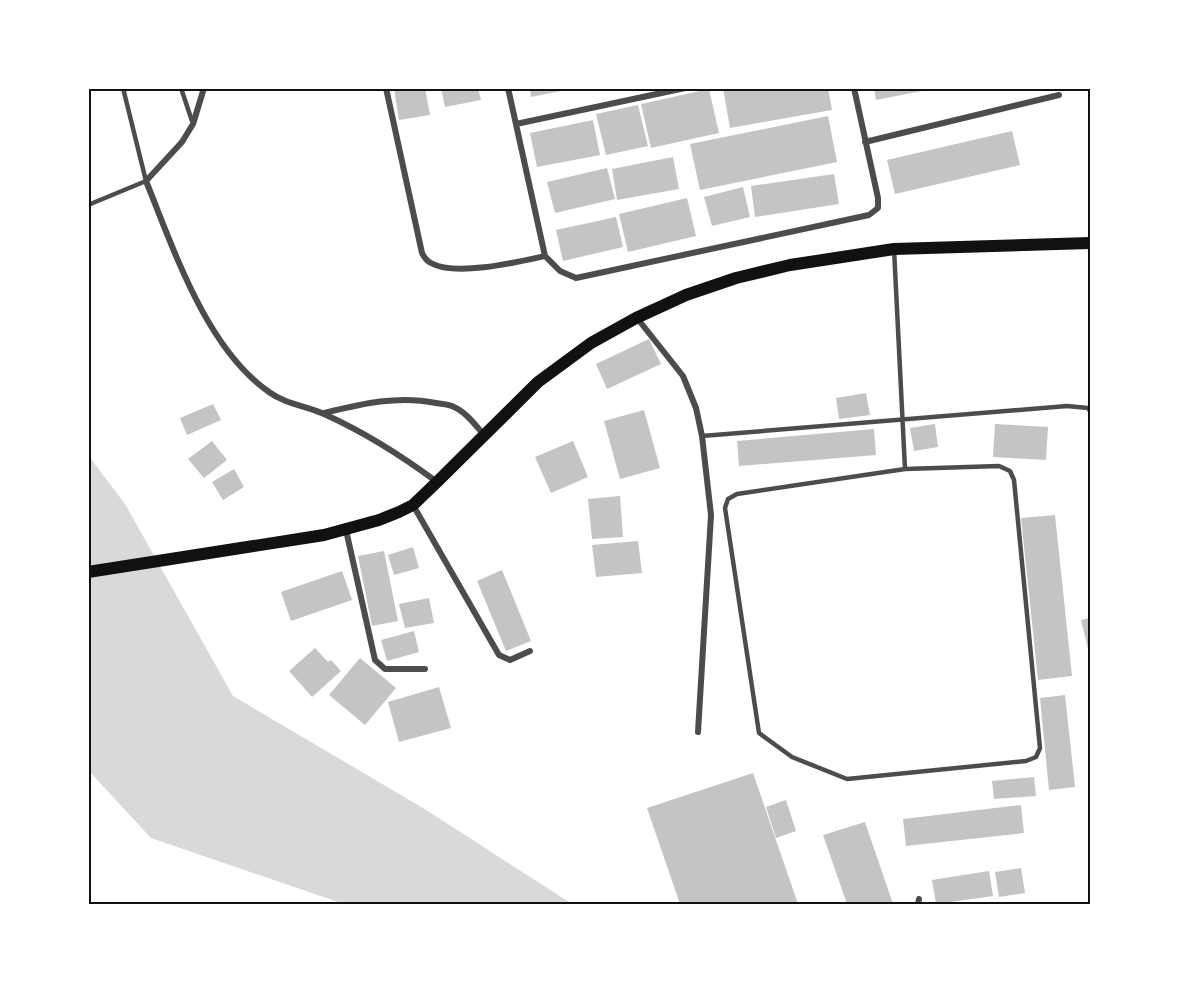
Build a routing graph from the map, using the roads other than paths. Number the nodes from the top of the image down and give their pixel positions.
1 (123, 88) edge
2 (181, 88) edge
3 (204, 88) edge
4 (386, 88) edge
5 (508, 88) edge
6 (685, 88) edge
7 (854, 88) edge
8 (1059, 95) dead end
9 (192, 124) junction
10 (516, 124) junction
11 (865, 142) junction
12 (146, 181) junction
13 (88, 206) edge
14 (1090, 243) edge
15 (894, 249) junction
16 (545, 256) junction
17 (636, 318) junction
18 (1090, 411) edge
19 (323, 413) junction
20 (901, 418) junction
21 (485, 436) junction
22 (702, 436) junction
23 (905, 469) junction
24 (437, 482) junction
25 (413, 505) junction
26 (346, 530) junction
27 (88, 572) edge
28 (530, 651) dead end
29 (425, 669) dead end
30 (698, 732) dead end

1 - 12 lane
2 - 9 lane
3 - 9 street
4 - 16 street
5 - 10 street
6 - 10 street
7 - 11 street
8 - 11 street
9 - 12 street
10 - 16 street
11 - 16 street
12 - 13 lane
12 - 19 street
14 - 15 main road
15 - 17 main road
15 - 20 lane
17 - 21 main road
17 - 22 street
18 - 20 lane
19 - 21 street
19 - 24 street
20 - 22 lane
20 - 23 lane
21 - 24 main road
22 - 30 street
23 - 23 lane
24 - 25 main road
25 - 26 main road
25 - 28 street
26 - 27 main road
26 - 29 street

